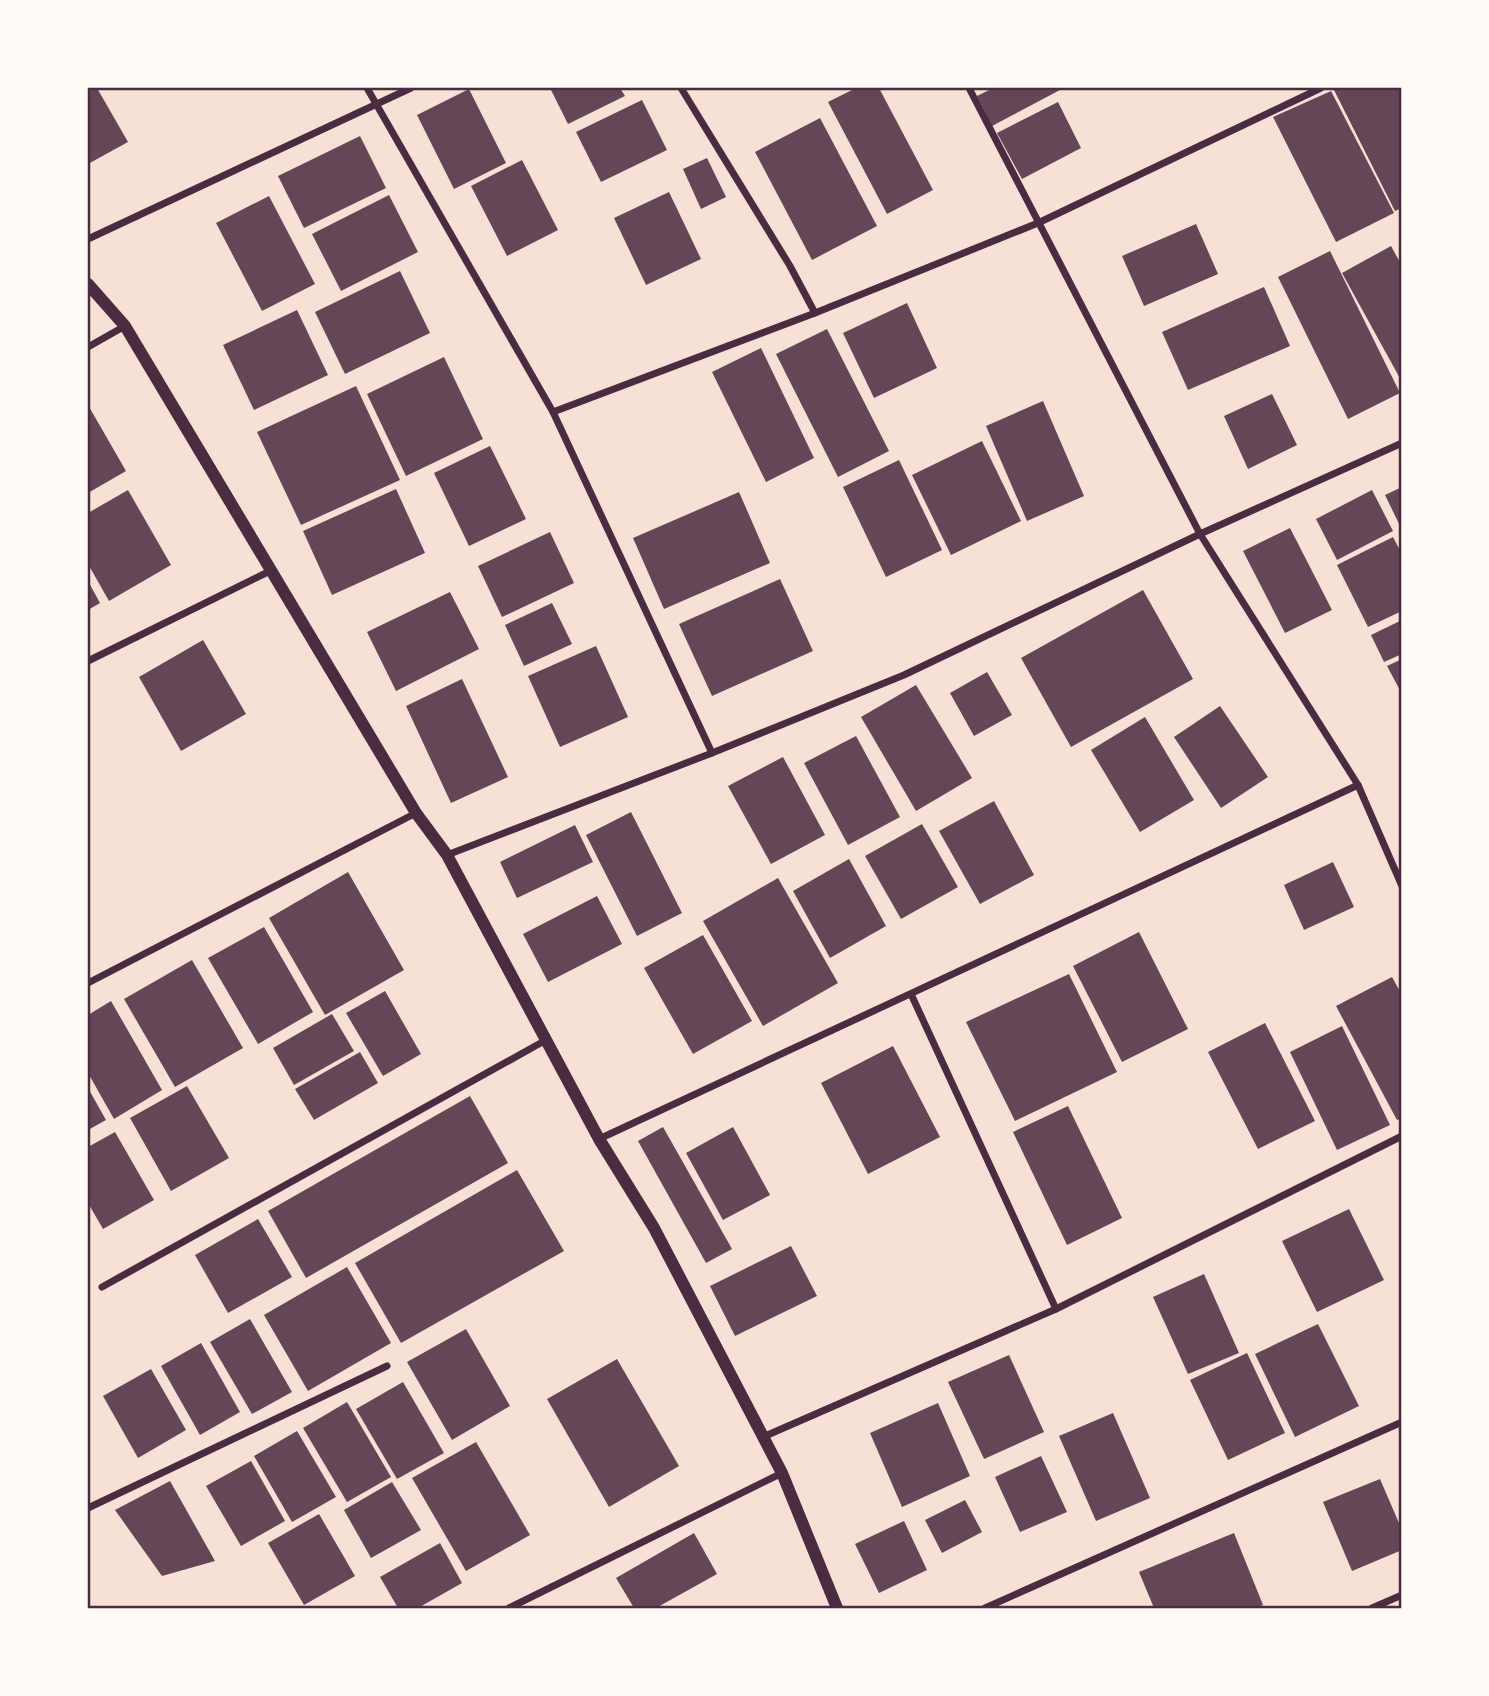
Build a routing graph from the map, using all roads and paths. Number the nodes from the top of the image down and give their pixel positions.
1 (367, 88) edge
2 (411, 88) edge
3 (681, 88) edge
4 (968, 88) edge
5 (1321, 88) edge
6 (376, 104) junction
7 (1038, 223) junction
8 (88, 239) edge
9 (88, 284) edge
10 (815, 313) junction
11 (125, 326) junction
12 (88, 347) edge
13 (553, 412) junction
14 (1402, 443) edge
15 (1200, 534) junction
16 (270, 571) junction
17 (88, 661) edge
18 (712, 753) junction
19 (1358, 785) junction
20 (416, 813) junction
21 (447, 856) junction
22 (1402, 886) edge
23 (88, 983) edge
24 (911, 993) junction
25 (546, 1041) junction
26 (1402, 1136) edge
27 (599, 1139) junction
28 (102, 1287) dead end
29 (1056, 1309) junction
30 (387, 1366) dead end
31 (1402, 1422) edge
32 (763, 1437) junction
33 (782, 1473) junction
34 (88, 1508) edge
35 (1402, 1595) edge
36 (509, 1608) edge
37 (837, 1608) edge
38 (985, 1608) edge
39 (1372, 1608) edge

1 - 6 street
2 - 6 street
3 - 10 street
4 - 7 street
5 - 7 street
6 - 8 street
6 - 13 street
7 - 10 street
7 - 15 street
9 - 11 street
10 - 13 street
11 - 12 street
11 - 16 street
13 - 18 street
14 - 15 street
15 - 18 street
15 - 19 street
16 - 17 street
16 - 20 street
18 - 21 street
19 - 22 street
19 - 24 street
20 - 21 street
20 - 23 street
21 - 25 street
24 - 27 street
24 - 29 street
25 - 27 street
25 - 28 street
26 - 29 street
27 - 32 street
29 - 32 street
30 - 34 street
31 - 38 street
32 - 33 street
33 - 36 street
33 - 37 street
35 - 39 street

